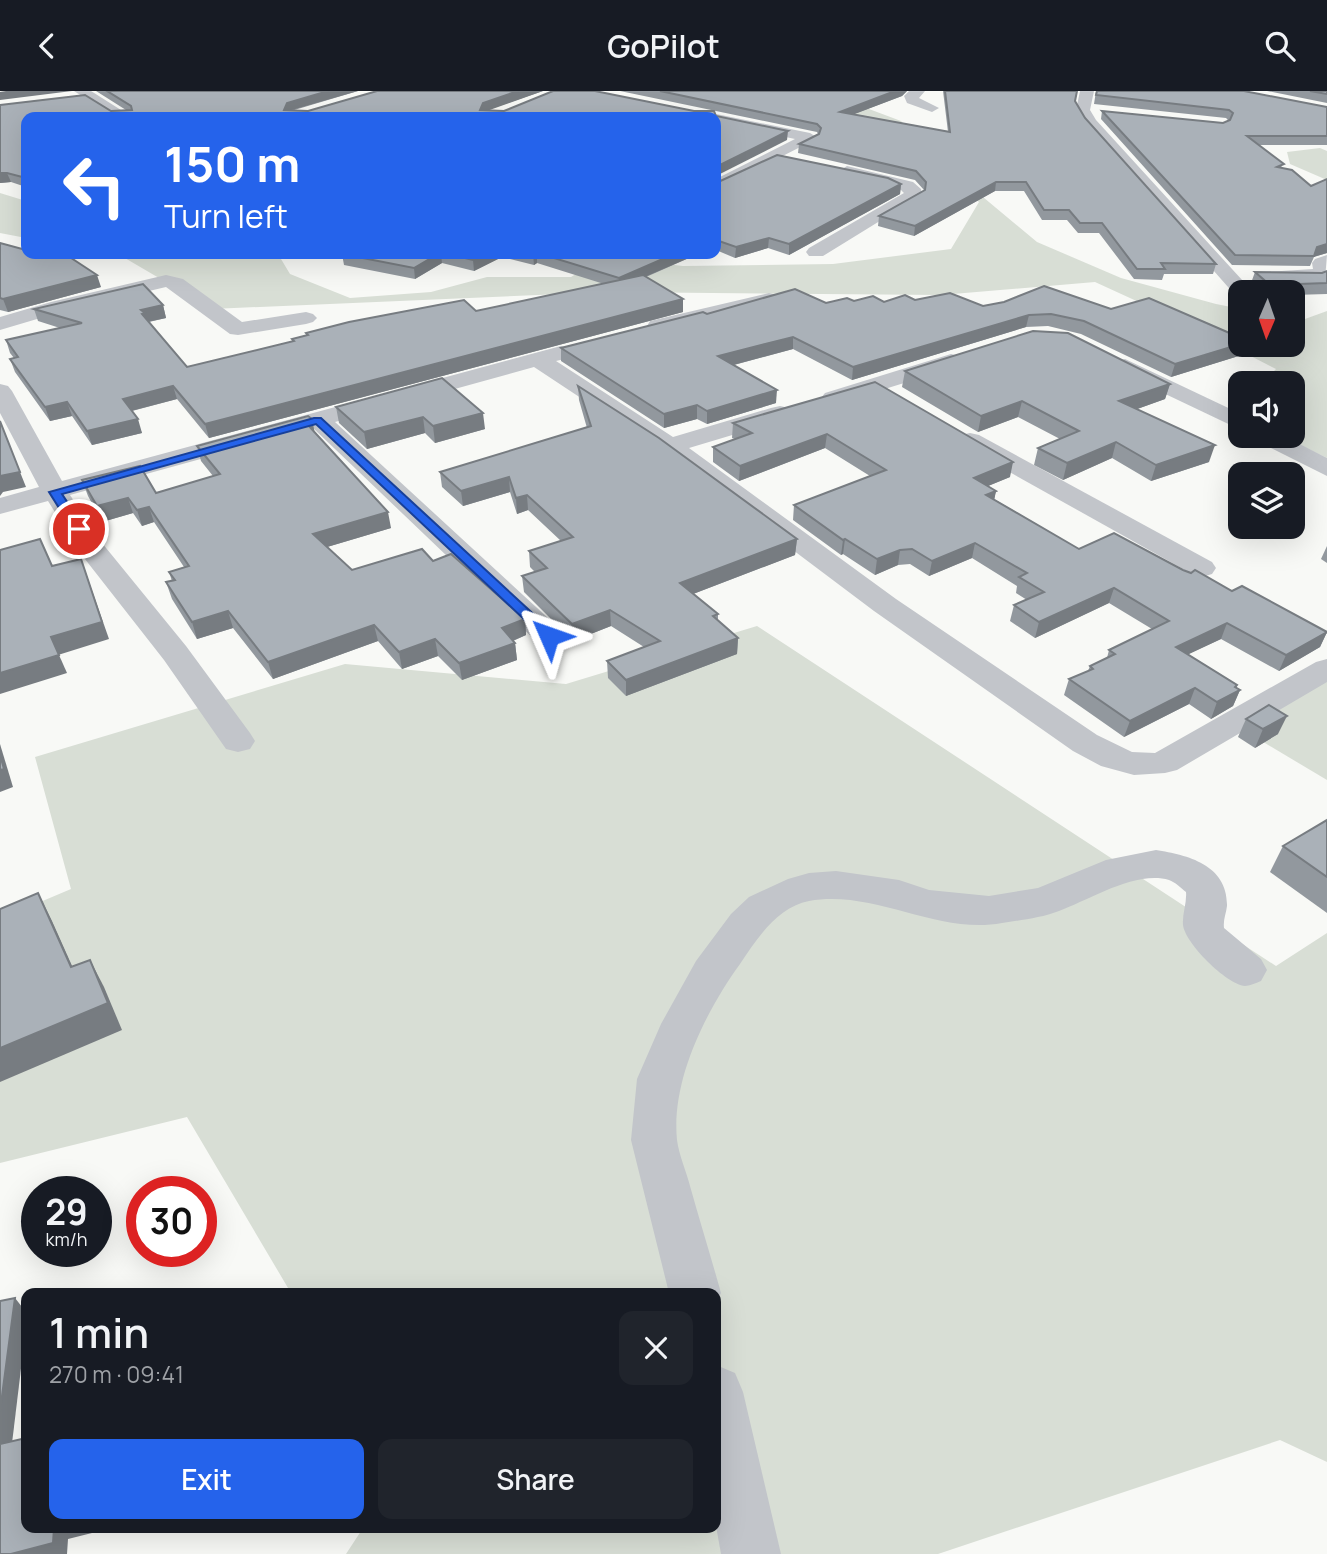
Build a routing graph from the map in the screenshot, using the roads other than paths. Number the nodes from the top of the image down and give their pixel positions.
1 (918, 91) edge
2 (1087, 91) edge
3 (85, 94) edge
4 (63, 100) edge
5 (932, 108) dead end
6 (116, 112) edge
7 (721, 119) edge
8 (775, 156) junction
9 (801, 162) edge
10 (827, 167) edge
11 (721, 183) edge
12 (816, 252) dead end
13 (1327, 261) edge
14 (1225, 274) junction
15 (1231, 280) edge
16 (769, 299) edge
17 (306, 319) dead end
18 (0, 324) edge
19 (632, 334) edge
20 (579, 348) edge
21 (975, 353) edge
22 (1108, 358) edge
23 (538, 360) junction
24 (0, 391) edge
25 (1228, 417) edge
26 (318, 420) junction
27 (944, 425) edge
28 (670, 446) junction
29 (1289, 448) edge
30 (1327, 468) edge
31 (55, 492) junction
32 (0, 506) edge
33 (1202, 568) dead end
34 (549, 636) dead end
35 (1327, 669) edge
36 (238, 741) dead end
37 (1246, 970) dead end
38 (694, 1288) edge
39 (721, 1415) edge
40 (751, 1554) edge

1 - 5 street
2 - 14 street
3 - 4 street
3 - 6 street
7 - 8 street
8 - 9 street
8 - 11 street
10 - 12 street
13 - 14 street
14 - 15 street
16 - 19 street
17 - 18 street
20 - 23 street
21 - 28 street
22 - 25 street
23 - 26 street
23 - 28 street
24 - 31 street
26 - 31 street
26 - 34 street
27 - 33 street
28 - 35 street
29 - 30 street
31 - 32 street
31 - 36 street
37 - 38 street
39 - 40 street

